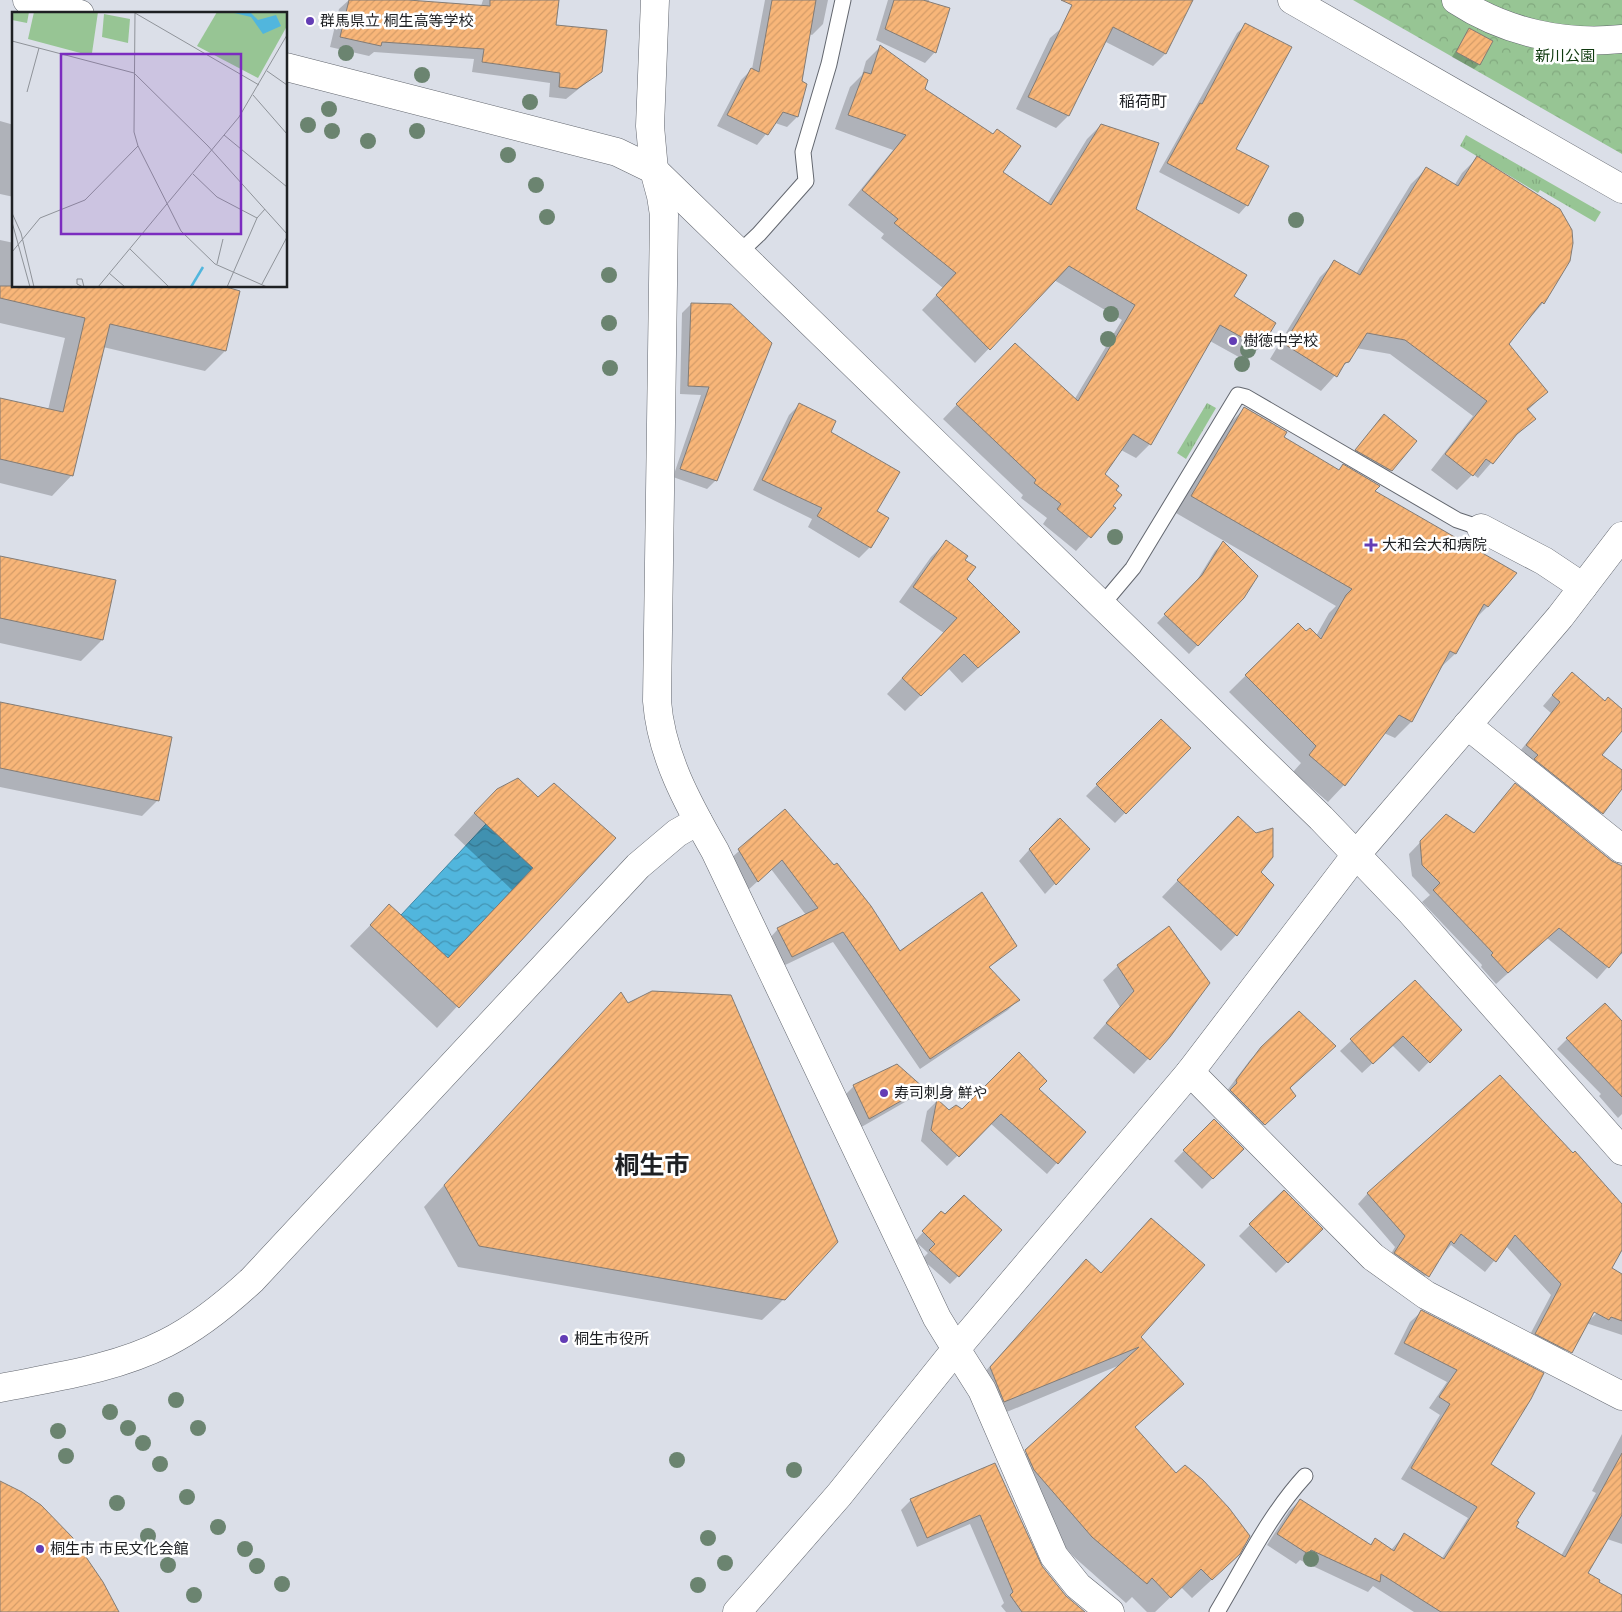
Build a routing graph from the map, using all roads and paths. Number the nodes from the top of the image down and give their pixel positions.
1 (27, 0) edge
2 (655, 0) edge
3 (843, 0) edge
4 (1292, 0) edge
5 (1456, 0) edge
6 (72, 12) edge
7 (1622, 39) edge
8 (288, 68) edge
9 (654, 170) junction
10 (1622, 189) edge
11 (739, 253) junction
12 (1480, 528) joint
13 (1622, 536) edge
14 (1583, 587) junction
15 (1101, 606) junction
16 (1467, 724) junction
17 (698, 821) junction
18 (1622, 849) edge
19 (1355, 856) junction
20 (1190, 1072) junction
21 (1622, 1152) edge
22 (956, 1349) junction
23 (0, 1388) edge
24 (1622, 1396) edge
25 (1305, 1476) dead end
26 (737, 1612) edge
27 (1110, 1612) edge
28 (1217, 1612) edge

1 - 6 street
2 - 9 street
3 - 11 lane
4 - 10 street
5 - 7 street
8 - 9 street
9 - 11 street
9 - 17 street
11 - 15 street
12 - 14 street
12 - 15 lane
13 - 14 street
14 - 16 street
15 - 19 street
16 - 18 street
16 - 19 street
17 - 22 street
17 - 23 street
19 - 20 street
19 - 21 street
20 - 22 street
20 - 24 street
22 - 26 street
22 - 27 street
25 - 28 lane

